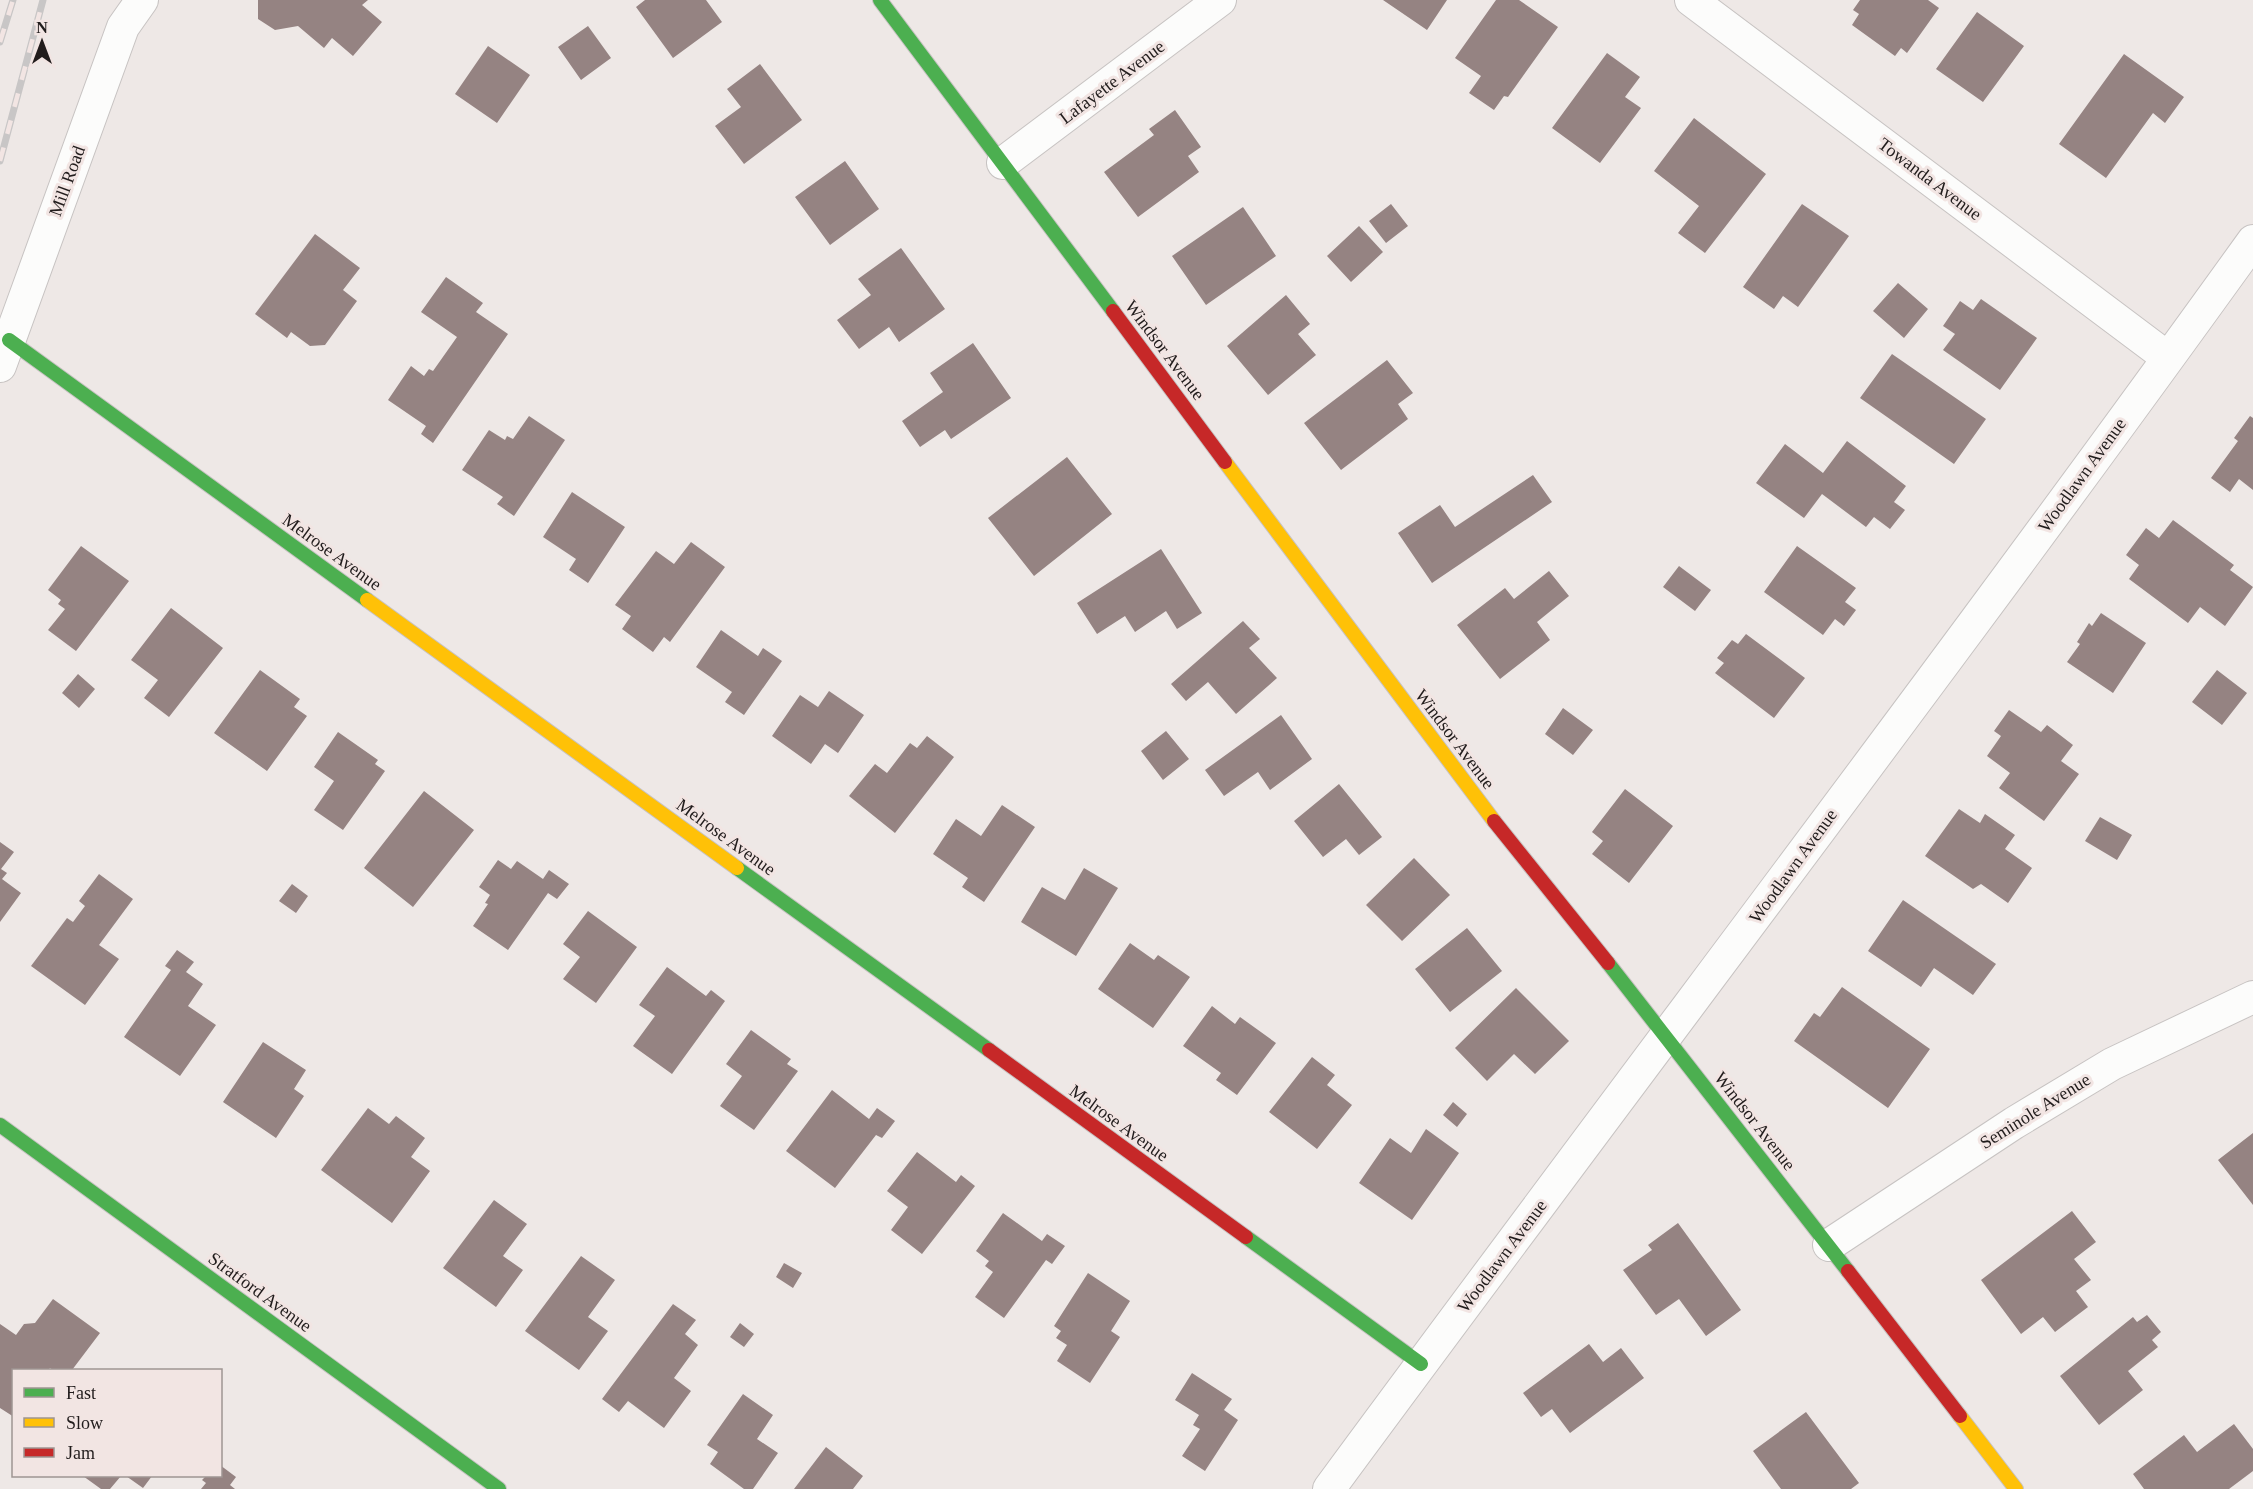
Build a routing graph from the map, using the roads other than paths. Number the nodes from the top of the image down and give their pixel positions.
1 (142, 0) edge
2 (880, 0) edge
3 (1220, 0) edge
4 (1692, 0) edge
5 (1003, 163) junction
6 (2253, 241) edge
7 (4, 353) edge
8 (2168, 358) junction
9 (2253, 997) edge
10 (1667, 1036) junction
11 (0, 1125) edge
12 (1829, 1245) junction
13 (1421, 1364) junction
14 (499, 1489) edge
15 (1329, 1489) edge
16 (2016, 1489) edge

1 - 7 street, Mill Road
2 - 5 street, Windsor Avenue
3 - 5 street, Lafayette Avenue
4 - 8 street, Towanda Avenue
5 - 10 street, Windsor Avenue
6 - 8 street, Woodlawn Avenue
7 - 13 street, Melrose Avenue
8 - 10 street, Woodlawn Avenue
9 - 12 street, Seminole Avenue
10 - 12 street, Windsor Avenue
10 - 13 street, Woodlawn Avenue
11 - 14 street, Stratford Avenue
12 - 16 street, Windsor Avenue
13 - 15 street, Woodlawn Avenue

